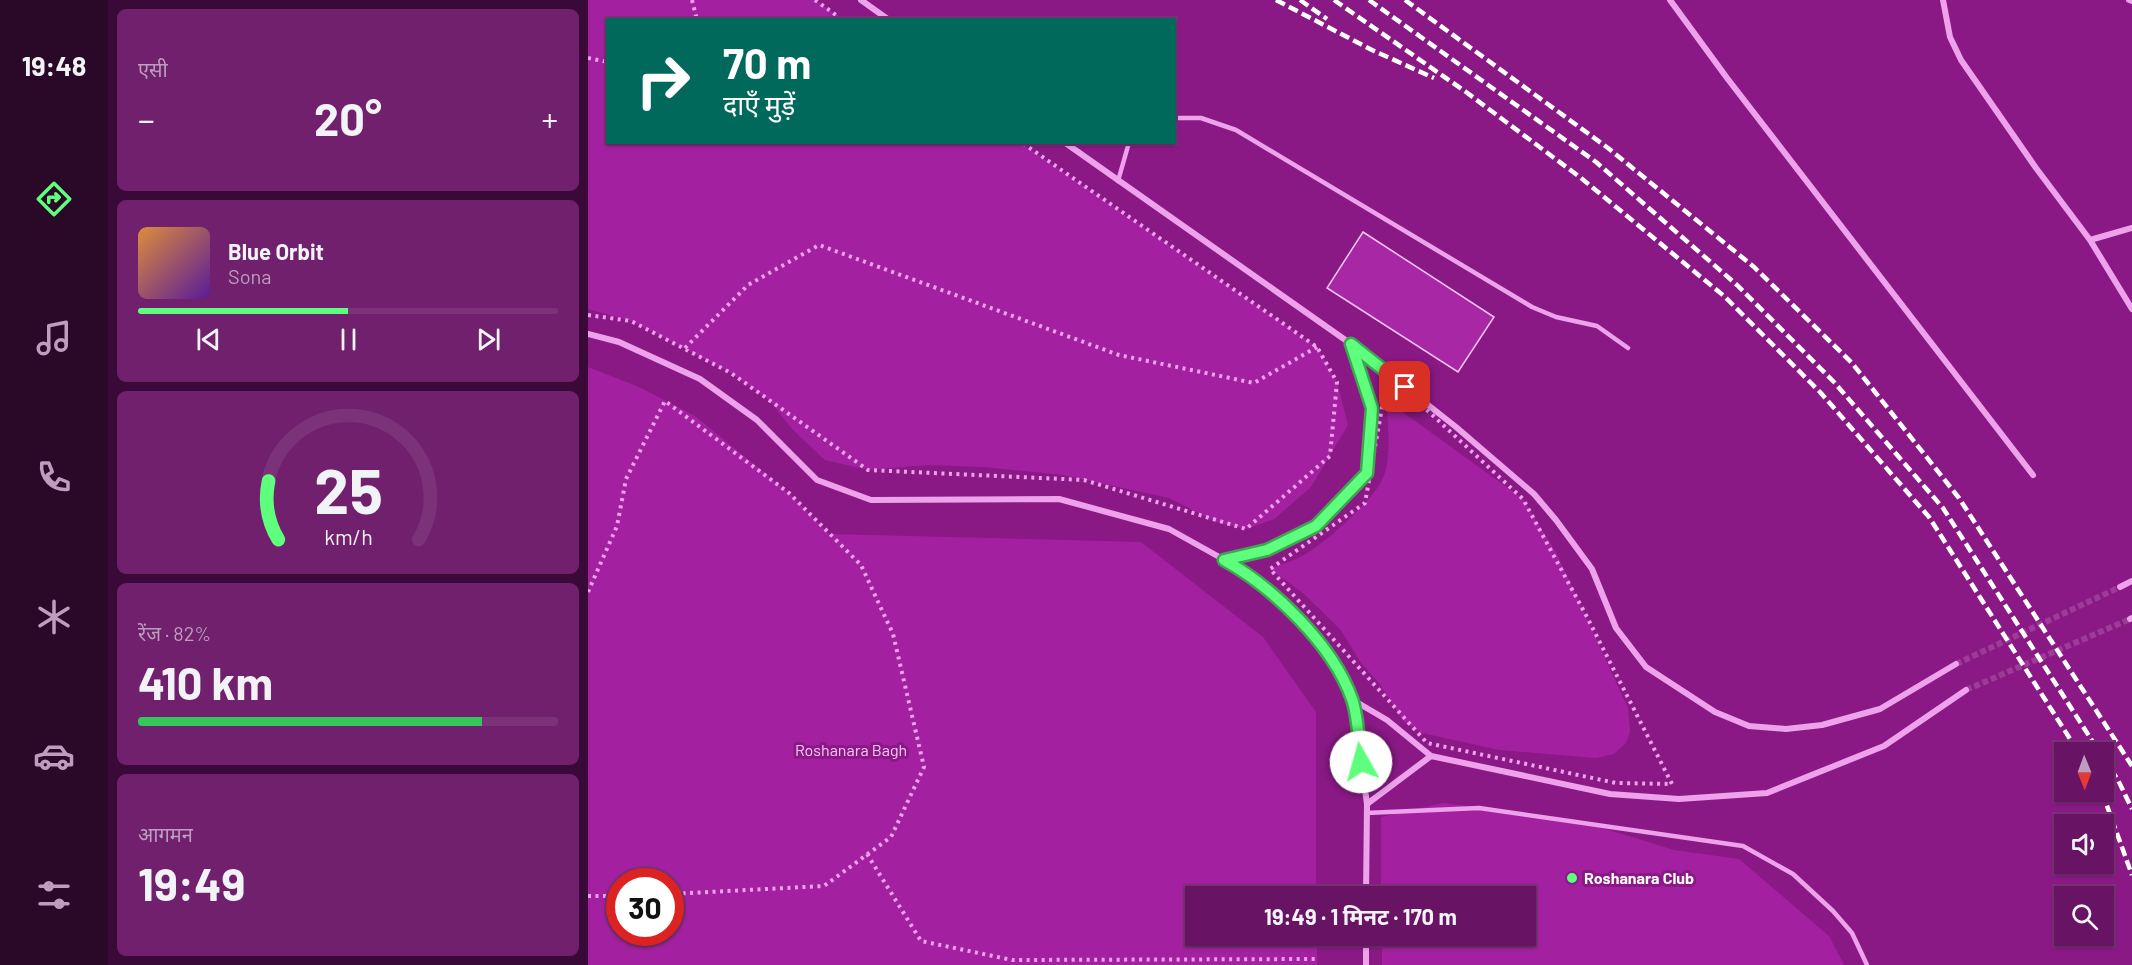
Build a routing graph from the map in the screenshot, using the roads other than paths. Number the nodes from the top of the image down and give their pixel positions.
1 (861, 0) edge
2 (1671, 0) edge
3 (1942, 0) edge
4 (886, 18) edge
5 (1176, 118) edge
6 (1067, 144) edge
7 (1129, 144) edge
8 (1118, 181) junction
9 (2132, 228) edge
10 (2090, 240) junction
11 (2132, 309) edge
12 (588, 334) edge
13 (1351, 344) junction
14 (1628, 348) dead end
15 (2033, 475) dead end
16 (1224, 560) junction
17 (2132, 581) edge
18 (2120, 587) tunnel mouth
19 (1956, 664) tunnel mouth
20 (1966, 690) tunnel mouth
21 (1353, 700) junction
22 (1431, 756) junction
23 (1367, 804) junction
24 (1366, 813) junction
25 (1366, 886) edge
26 (1366, 946) edge
27 (1366, 965) edge
28 (1868, 965) edge

1 - 4 street
2 - 15 street
3 - 10 street
5 - 14 lane
6 - 8 street
7 - 8 lane
8 - 13 street
9 - 10 street
10 - 11 street
12 - 16 street
13 - 16 street
13 - 19 street
16 - 21 street
17 - 18 street
20 - 22 street
21 - 22 street
21 - 23 street
22 - 23 street
23 - 24 street
24 - 25 street
24 - 28 lane
26 - 27 street

